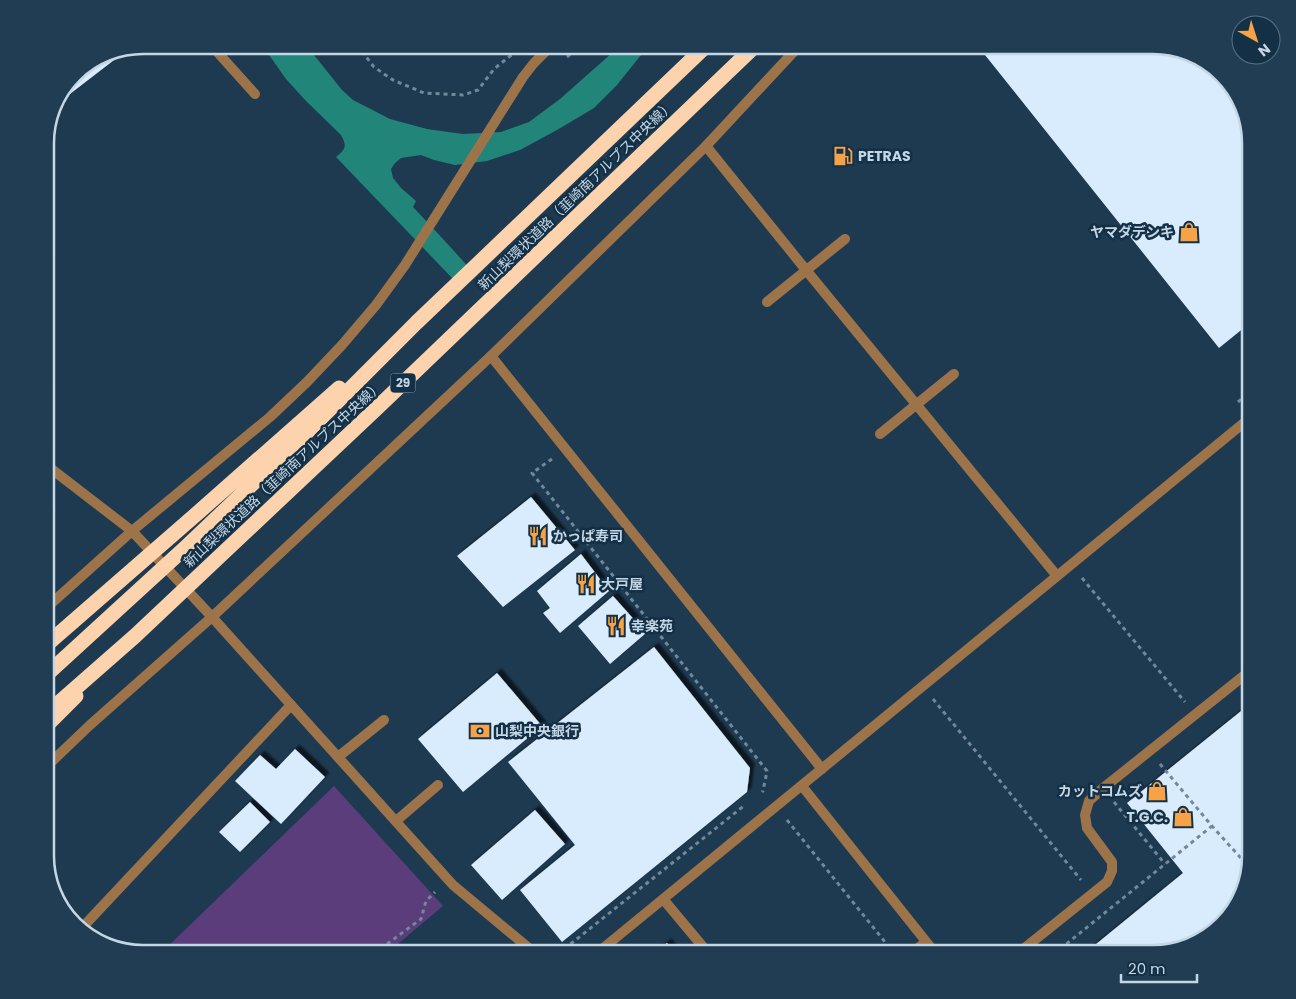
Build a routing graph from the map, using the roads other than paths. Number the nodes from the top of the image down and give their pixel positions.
1 (219, 54) edge
2 (543, 54) edge
3 (698, 54) edge
4 (747, 54) edge
5 (792, 54) edge
6 (255, 94) dead end
7 (706, 146) junction
8 (844, 239) dead end
9 (806, 270) junction
10 (767, 302) dead end
11 (416, 323) junction
12 (491, 356) junction
13 (954, 374) dead end
14 (916, 405) junction
15 (1242, 425) edge
16 (880, 434) dead end
17 (54, 471) edge
18 (132, 531) junction
19 (1057, 576) junction
20 (54, 601) edge
21 (212, 616) junction
22 (135, 636) junction
23 (54, 638) edge
24 (54, 668) edge
25 (1242, 677) edge
26 (291, 705) junction
27 (54, 707) edge
28 (54, 718) edge
29 (384, 720) dead end
30 (338, 757) junction
31 (54, 759) edge
32 (822, 769) junction
33 (438, 785) dead end
34 (802, 786) junction
35 (396, 821) junction
36 (663, 899) junction
37 (85, 924) edge
38 (926, 942) junction
39 (525, 945) edge
40 (607, 945) edge
41 (701, 945) edge
42 (922, 945) edge
43 (928, 945) edge
44 (1028, 945) edge

1 - 6 street
2 - 18 street
3 - 11 highway, 新山梨環状道路（韮崎南アルプス中央線） / 29, bridge
4 - 22 highway, 新山梨環状道路（韮崎南アルプス中央線） / 29, bridge
5 - 7 street
7 - 9 street
7 - 12 street
8 - 9 street
9 - 10 street
9 - 14 street
11 - 23 highway, bridge
11 - 24 highway, 新山梨環状道路（韮崎南アルプス中央線） / 29, bridge
12 - 21 street
12 - 32 street
13 - 14 street
14 - 16 street
14 - 19 street
15 - 19 street
17 - 18 street
18 - 20 street
18 - 21 street
19 - 32 street
21 - 26 street
21 - 31 street
22 - 27 highway, 新山梨環状道路（韮崎南アルプス中央線） / 29, bridge
22 - 28 highway, bridge
25 - 44 street
26 - 30 street
26 - 37 street
29 - 30 street
30 - 35 street
32 - 34 street
33 - 35 street
34 - 36 street
34 - 38 street
35 - 39 street
36 - 40 street
36 - 41 street
38 - 42 street
38 - 43 street

